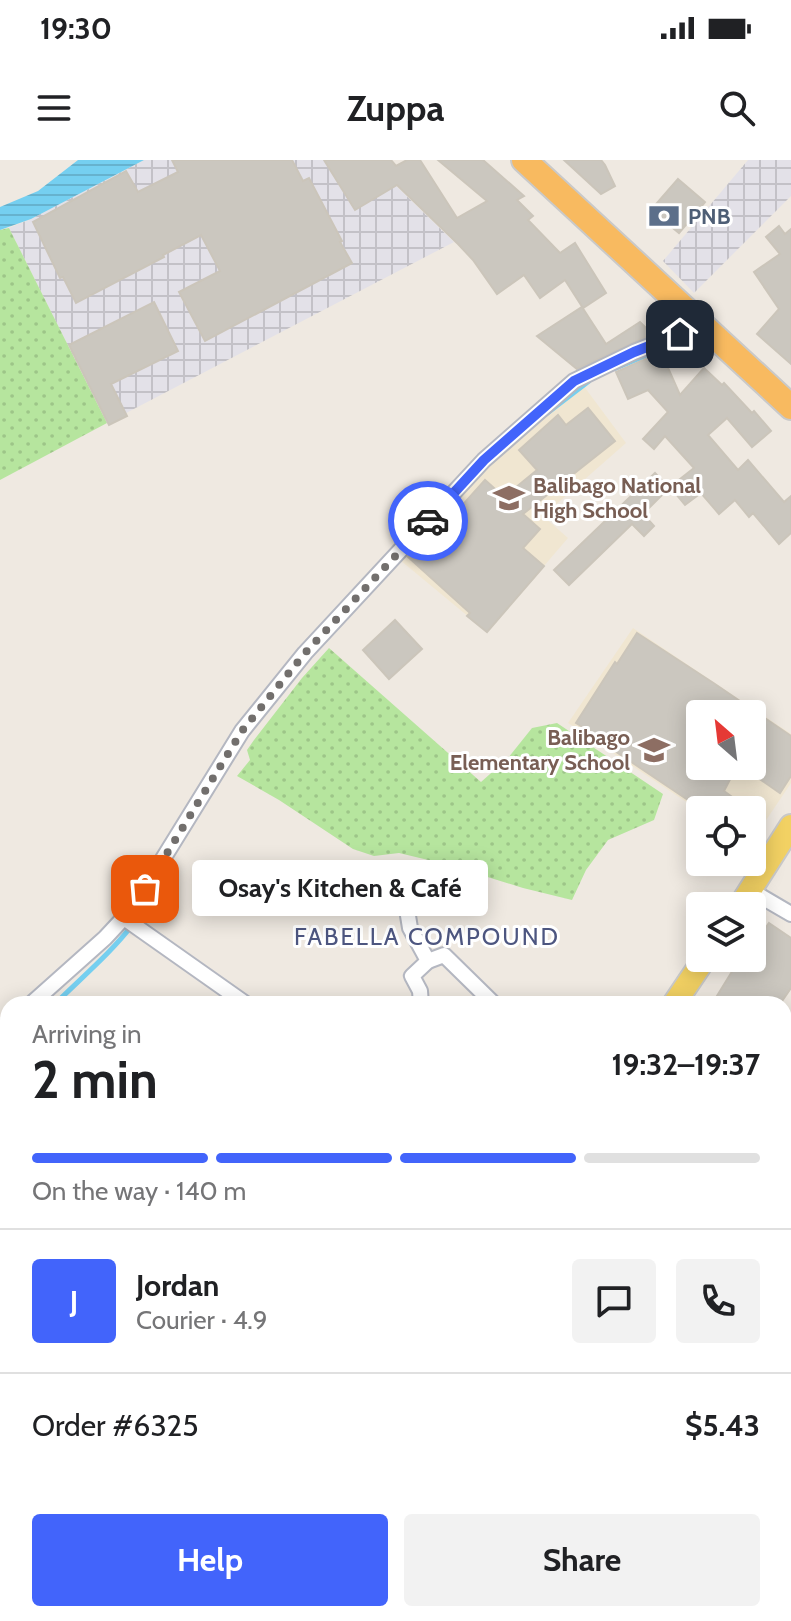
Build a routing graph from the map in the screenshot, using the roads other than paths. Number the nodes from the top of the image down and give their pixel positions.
1 (524, 160) edge
2 (703, 325) junction
3 (791, 407) edge
4 (791, 826) edge
5 (403, 885) dead end
6 (749, 892) edge
7 (766, 905) edge
8 (791, 914) edge
9 (130, 922) junction
10 (428, 961) junction
11 (696, 972) edge
12 (40, 996) edge
13 (235, 996) edge
14 (420, 996) edge
15 (486, 996) edge
16 (679, 996) edge

1 - 2 highway
2 - 3 highway
2 - 9 street
4 - 6 main road
5 - 10 street
7 - 8 street
9 - 12 street
9 - 13 street
10 - 14 street
10 - 15 street
11 - 16 main road

